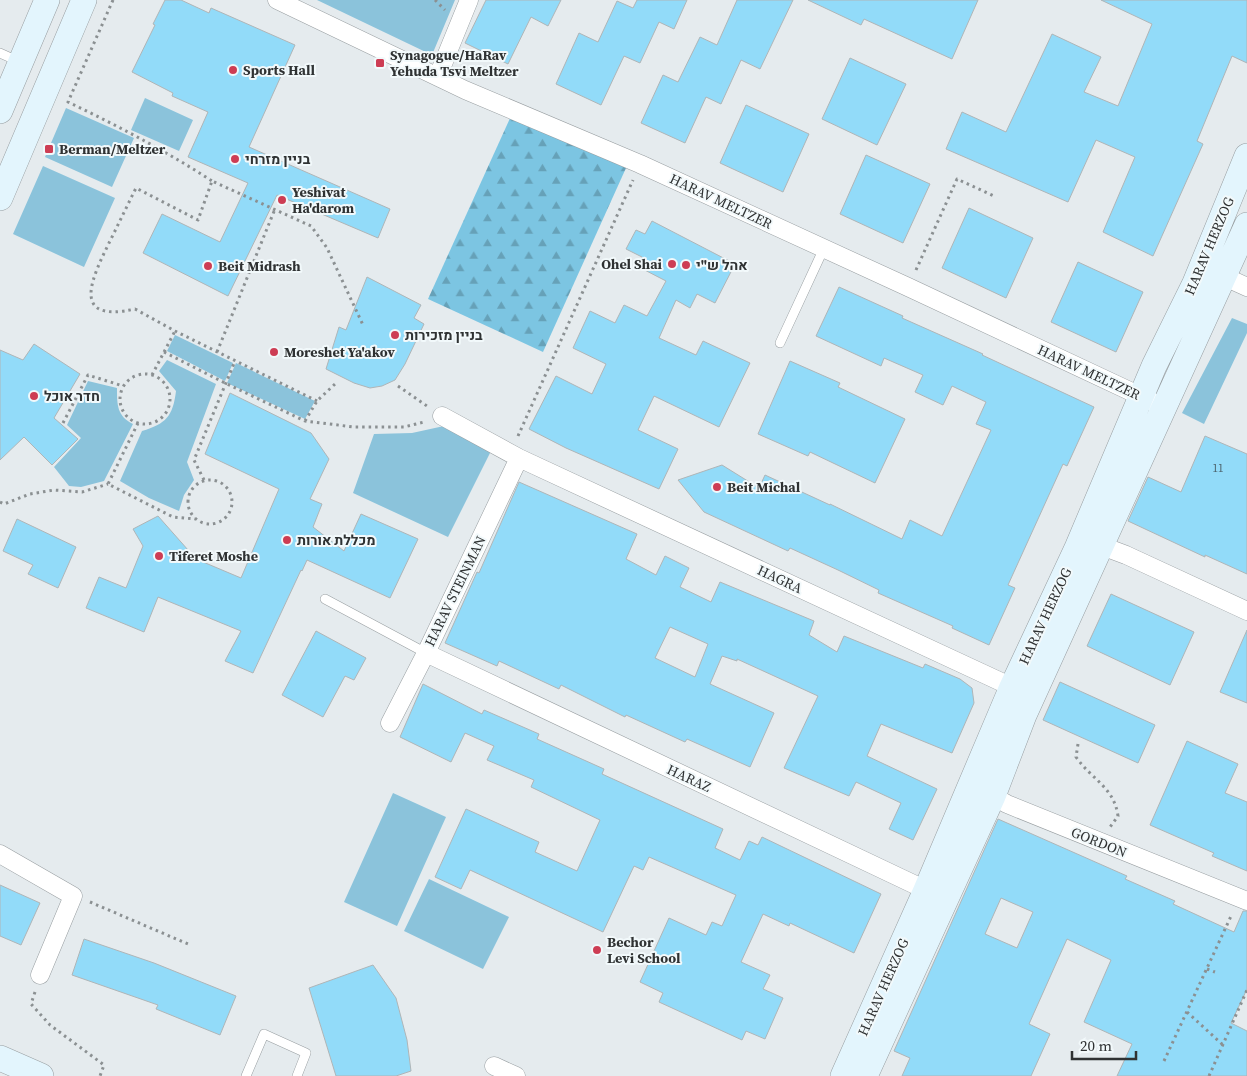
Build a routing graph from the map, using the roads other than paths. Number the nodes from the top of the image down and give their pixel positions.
1 (47, 0) edge
2 (84, 0) edge
3 (277, 0) edge
4 (469, 0) edge
5 (10, 58) edge
6 (438, 76) junction
7 (0, 111) edge
8 (1247, 156) edge
9 (0, 198) edge
10 (1247, 225) edge
11 (824, 248) junction
12 (1225, 277) junction
13 (1195, 283) junction
14 (1247, 287) edge
15 (780, 343) dead end
16 (1141, 397) junction
17 (1164, 408) junction
18 (442, 416) road end
19 (515, 456) junction
20 (1102, 546) junction
21 (1077, 548) junction
22 (325, 599) dead end
23 (1247, 611) edge
24 (426, 653) junction
25 (1012, 687) junction
26 (1024, 715) junction
27 (390, 723) dead end
28 (985, 753) junction
29 (993, 796) junction
30 (0, 854) edge
31 (953, 880) junction
32 (926, 890) junction
33 (1243, 900) edge
34 (40, 975) road end
35 (0, 1058) edge
36 (494, 1066) dead end
37 (41, 1076) edge
38 (246, 1076) edge
39 (297, 1076) edge
40 (516, 1076) edge
41 (843, 1076) edge
42 (865, 1076) edge

1 - 5 street
2 - 9 street
3 - 6 street, HARAV MELTZER
4 - 6 street
5 - 7 street
6 - 11 street, HARAV MELTZER
8 - 13 street, HARAV HERZOG
10 - 12 street, HARAV HERZOG
11 - 15 lane
11 - 16 street, HARAV MELTZER
12 - 13 street
12 - 14 street
12 - 17 street, HARAV HERZOG
13 - 16 street, HARAV HERZOG
16 - 17 street, HARAV MELTZER
16 - 21 street, HARAV HERZOG
17 - 20 street, HARAV HERZOG
18 - 19 street, HAGRA
19 - 24 street, HARAV STEINMAN
19 - 25 street, HAGRA
20 - 21 street
20 - 23 street
20 - 26 street, HARAV HERZOG
21 - 25 street, HARAV HERZOG
22 - 24 lane
24 - 27 street, HARAV STEINMAN
24 - 32 street, HARAZ
25 - 26 street
25 - 28 street, HARAV HERZOG
26 - 29 street, HARAV HERZOG
28 - 29 street
28 - 32 street, HARAV HERZOG
29 - 31 street, HARAV HERZOG
29 - 33 street, GORDON
30 - 34 street
31 - 32 street
31 - 42 street, HARAV HERZOG
32 - 41 street, HARAV HERZOG
35 - 37 street
36 - 40 street
38 - 39 lane

